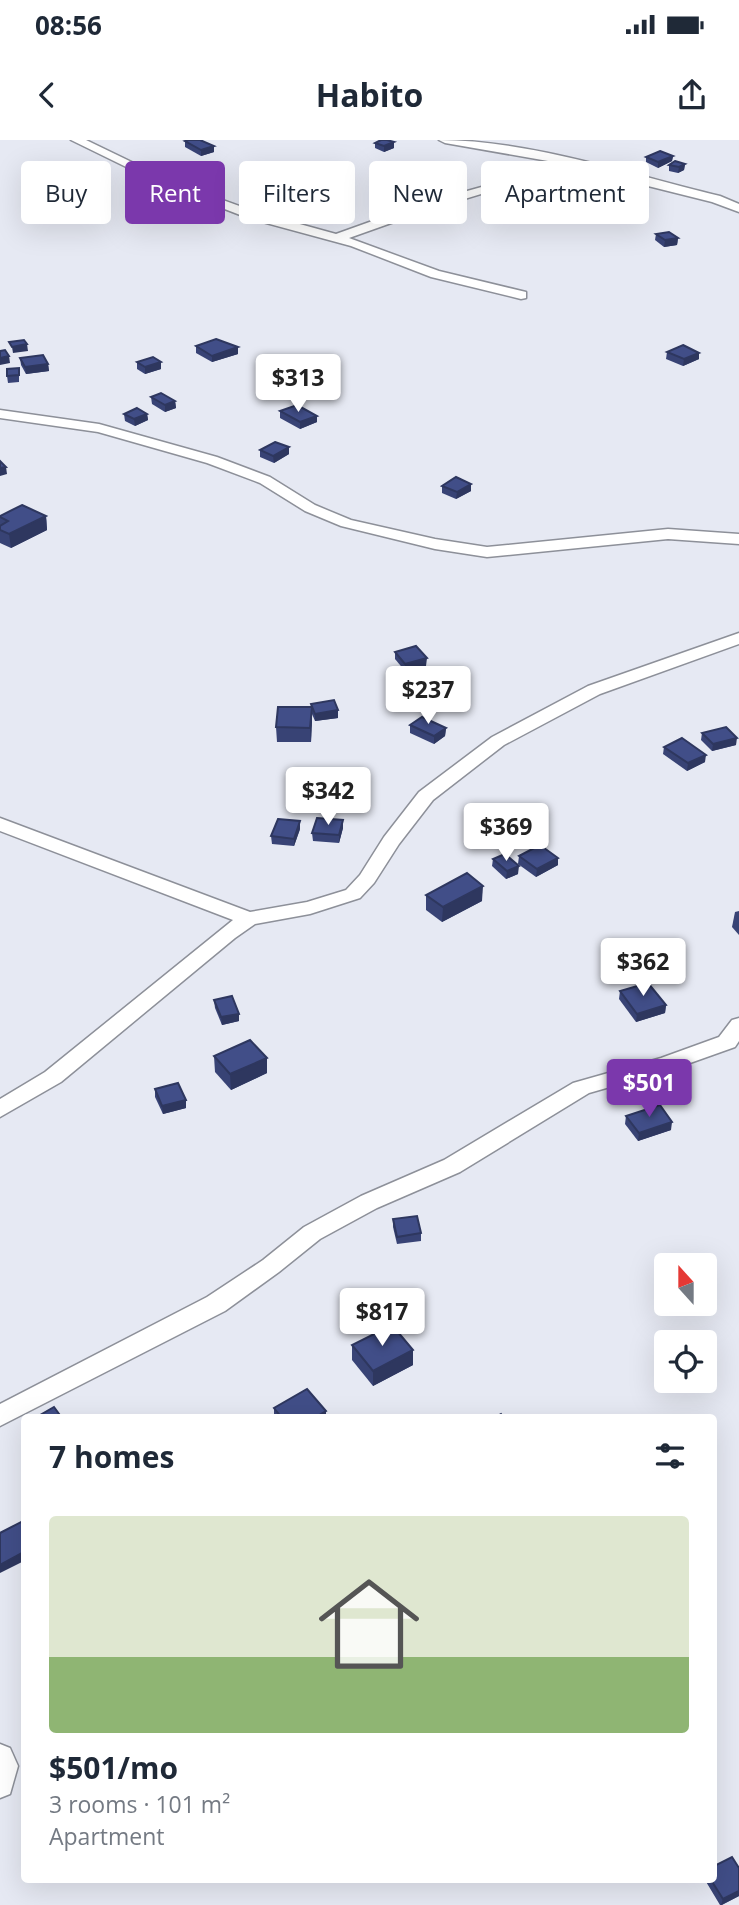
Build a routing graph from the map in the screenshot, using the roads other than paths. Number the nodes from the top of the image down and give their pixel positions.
1 (77, 140) edge
2 (444, 140) edge
3 (560, 160) junction
4 (739, 208) edge
5 (336, 238) junction
6 (521, 295) dead end
7 (0, 414) edge
8 (739, 539) edge
9 (739, 638) edge
10 (0, 824) edge
11 (248, 919) junction
12 (739, 1025) edge
13 (0, 1109) edge
14 (0, 1416) edge
15 (0, 1758) edge
16 (0, 1784) edge

1 - 5 street
2 - 3 street
3 - 4 street
3 - 5 street
5 - 6 street
7 - 8 street
9 - 11 street
10 - 11 street
11 - 13 street
12 - 14 street
15 - 16 street

